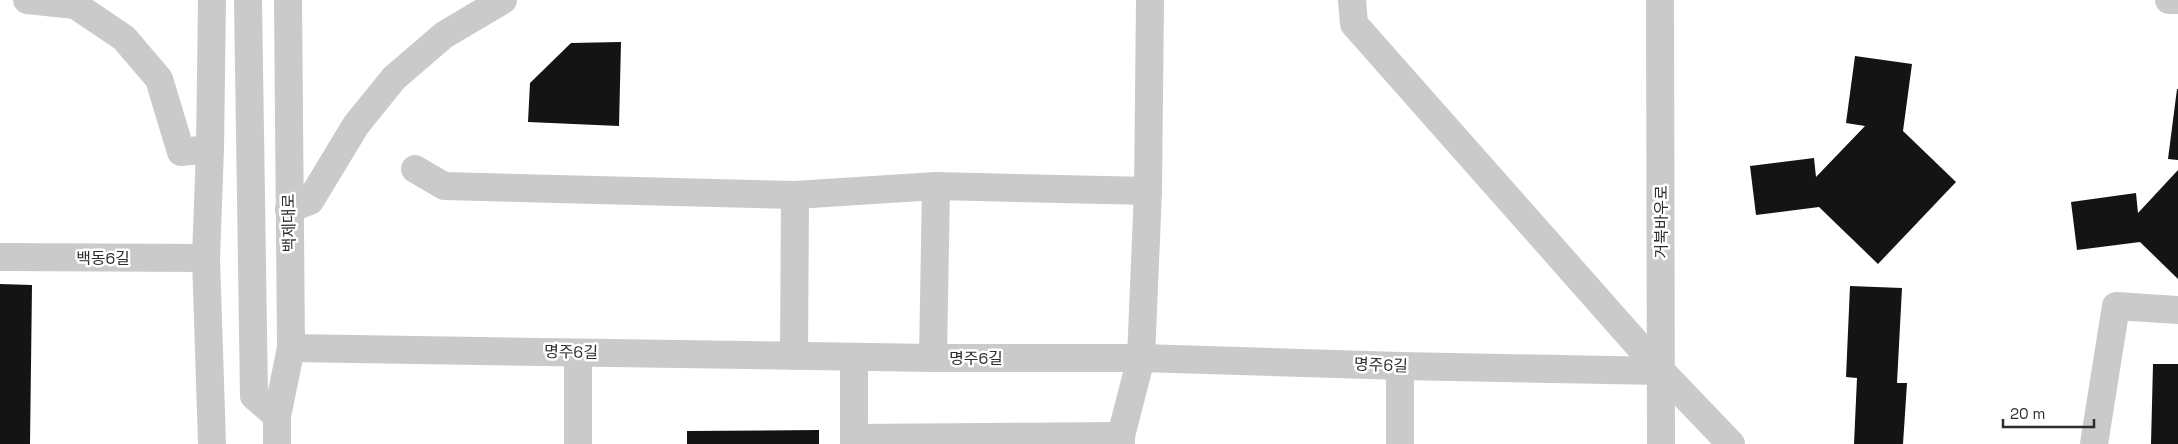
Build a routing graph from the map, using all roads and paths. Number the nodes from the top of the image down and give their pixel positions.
1 (27, 0) edge
2 (212, 0) edge
3 (248, 0) edge
4 (288, 0) edge
5 (503, 0) edge
6 (1150, 0) edge
7 (1352, 0) edge
8 (1660, 0) edge
9 (2169, 0) edge
10 (2178, 0) edge
11 (210, 149) junction
12 (415, 169) dead end
13 (936, 186) junction
14 (1148, 191) junction
15 (795, 195) junction
16 (289, 209) junction
17 (0, 257) edge
18 (206, 258) junction
19 (2178, 310) edge
20 (291, 348) junction
21 (578, 352) junction
22 (794, 356) junction
23 (854, 357) junction
24 (933, 358) junction
25 (1141, 358) junction
26 (1400, 366) junction
27 (1661, 371) junction
28 (277, 416) junction
29 (1121, 440) edge
30 (854, 441) edge
31 (212, 444) edge
32 (277, 444) edge
33 (578, 444) edge
34 (1400, 444) edge
35 (1661, 444) edge
36 (1731, 444) edge
37 (2094, 444) edge

1 - 11 street
2 - 11 street
3 - 28 street
4 - 16 street, 백제대로
5 - 16 street
6 - 14 street
7 - 27 street
8 - 27 street, 거북바우로
9 - 10 street
11 - 18 street
12 - 15 street
13 - 14 street
13 - 15 street
13 - 24 street
14 - 25 street
15 - 22 street
16 - 20 street, 백제대로
17 - 18 street, 백동6길
18 - 31 street
19 - 37 street
20 - 21 street, 명주6길
20 - 28 street, 백제대로
21 - 22 street, 명주6길
21 - 33 street
22 - 23 street, 명주6길
23 - 24 street, 명주6길
23 - 30 street
24 - 25 street, 명주6길
25 - 26 street, 명주6길
25 - 29 street
26 - 27 street, 명주6길
26 - 34 street
27 - 35 street, 거북바우로
27 - 36 street
28 - 32 street, 백제대로
29 - 30 street

